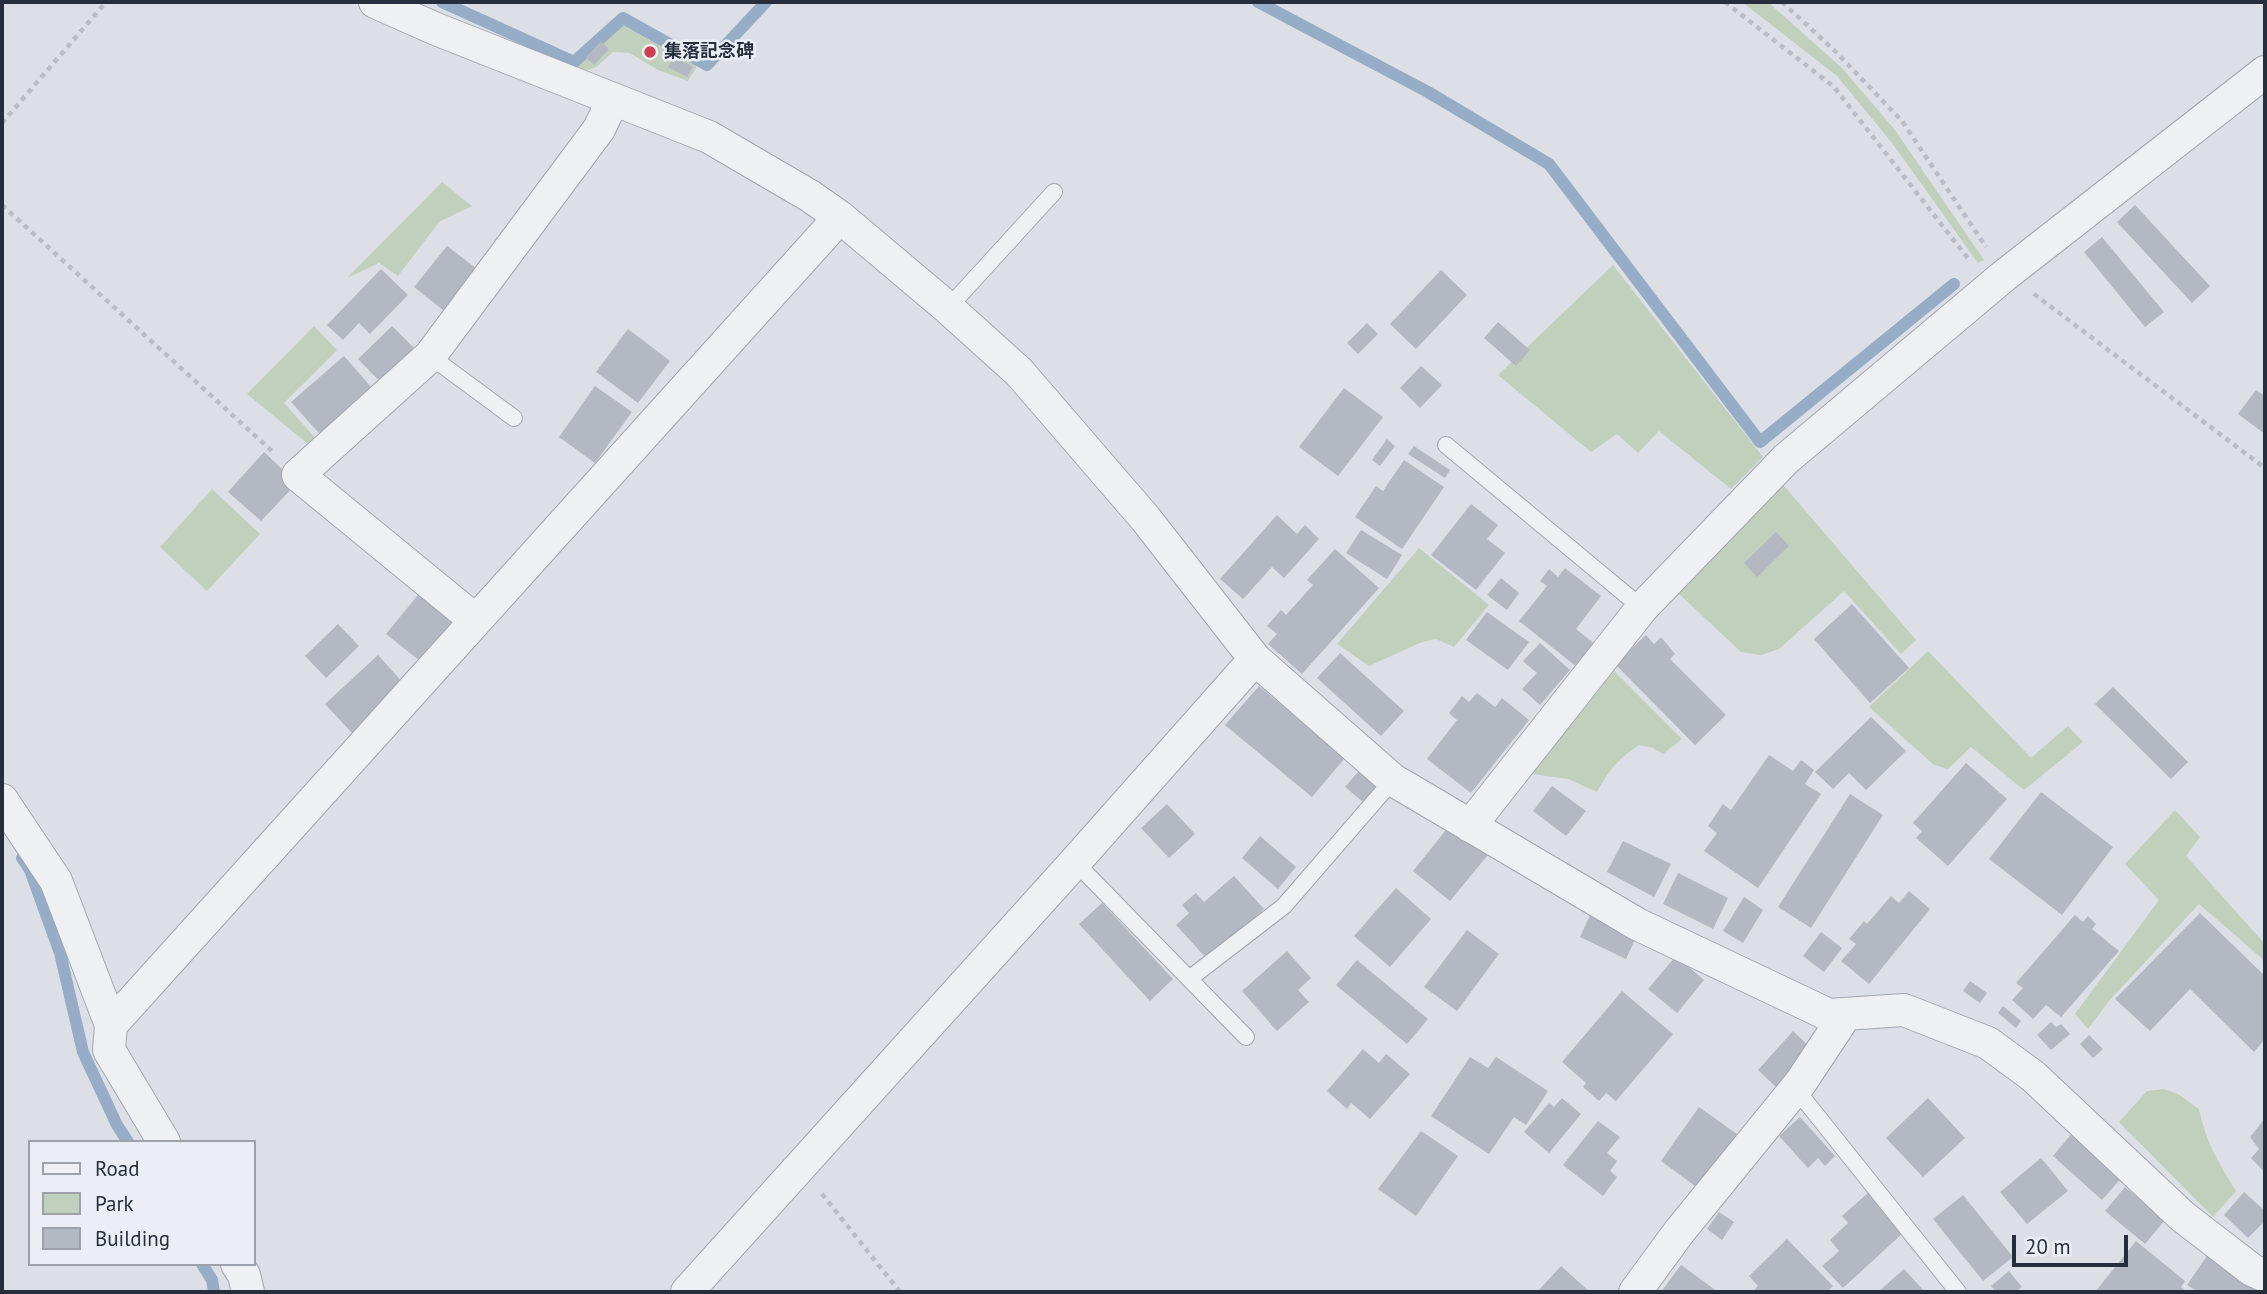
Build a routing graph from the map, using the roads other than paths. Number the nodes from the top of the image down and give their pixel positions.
1 (375, 2) edge
2 (2265, 72) edge
3 (613, 100) junction
4 (1054, 192) dead end
5 (840, 218) junction
6 (948, 308) junction
7 (430, 356) junction
8 (514, 418) dead end
9 (1446, 445) dead end
10 (1642, 608) junction
11 (474, 620) junction
12 (1255, 659) junction
13 (1393, 779) junction
14 (2, 800) edge
15 (1470, 826) junction
16 (1075, 862) junction
17 (1189, 979) junction
18 (1846, 1014) junction
19 (111, 1024) junction
20 (1246, 1037) dead end
21 (1795, 1088) junction
22 (163, 1140) edge
23 (238, 1266) edge
24 (2265, 1276) edge
25 (248, 1292) edge
26 (687, 1292) edge
27 (1635, 1292) edge
28 (1958, 1292) edge

1 - 3 street
2 - 10 street
3 - 5 street
3 - 7 street
4 - 6 lane
5 - 6 street
5 - 11 street
6 - 12 street
7 - 8 lane
7 - 11 street
9 - 10 lane
10 - 15 street
11 - 19 street
12 - 13 street
12 - 16 street
13 - 15 street
13 - 17 lane
14 - 19 street
15 - 18 street
16 - 17 lane
16 - 26 street
17 - 20 lane
18 - 21 street
18 - 24 street
19 - 22 street
21 - 27 street
21 - 28 lane
23 - 25 street

